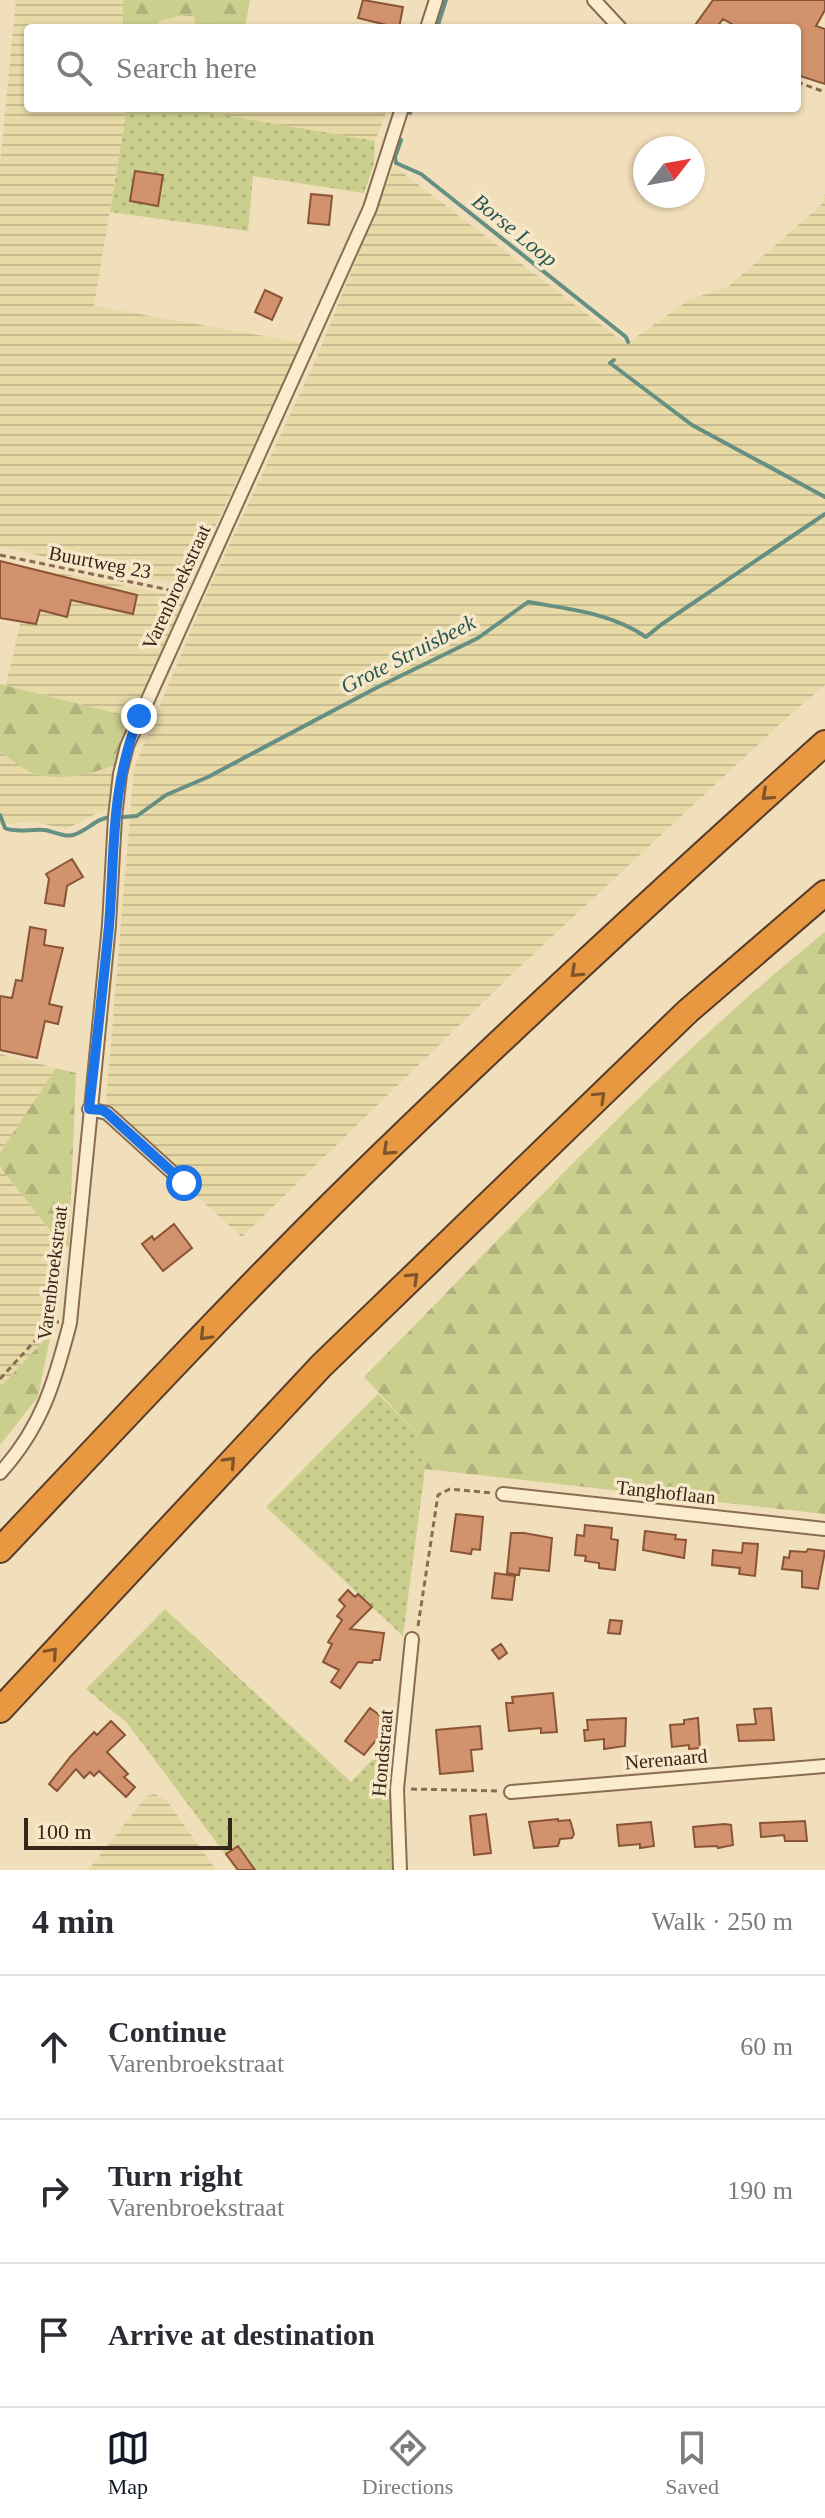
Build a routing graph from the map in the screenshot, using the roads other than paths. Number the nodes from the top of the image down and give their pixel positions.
1 (436, 0) edge
2 (594, 0) edge
3 (428, 24) edge
4 (616, 24) edge
5 (401, 112) edge
6 (825, 743) edge
7 (825, 893) edge
8 (89, 1109) junction
9 (184, 1183) dead end
10 (0, 1473) edge
11 (503, 1494) road end
12 (825, 1529) edge
13 (0, 1550) edge
14 (412, 1639) road end
15 (0, 1710) edge
16 (825, 1766) edge
17 (511, 1792) road end
18 (400, 1870) edge

1 - 3 street
2 - 4 street
5 - 8 street, Varenbroekstraat
6 -> 13 highway
15 -> 7 highway
8 - 9 street
8 - 10 street, Varenbroekstraat
11 - 12 street, Tanghoflaan
14 - 18 street, Hondstraat
16 - 17 street, Nerenaard

